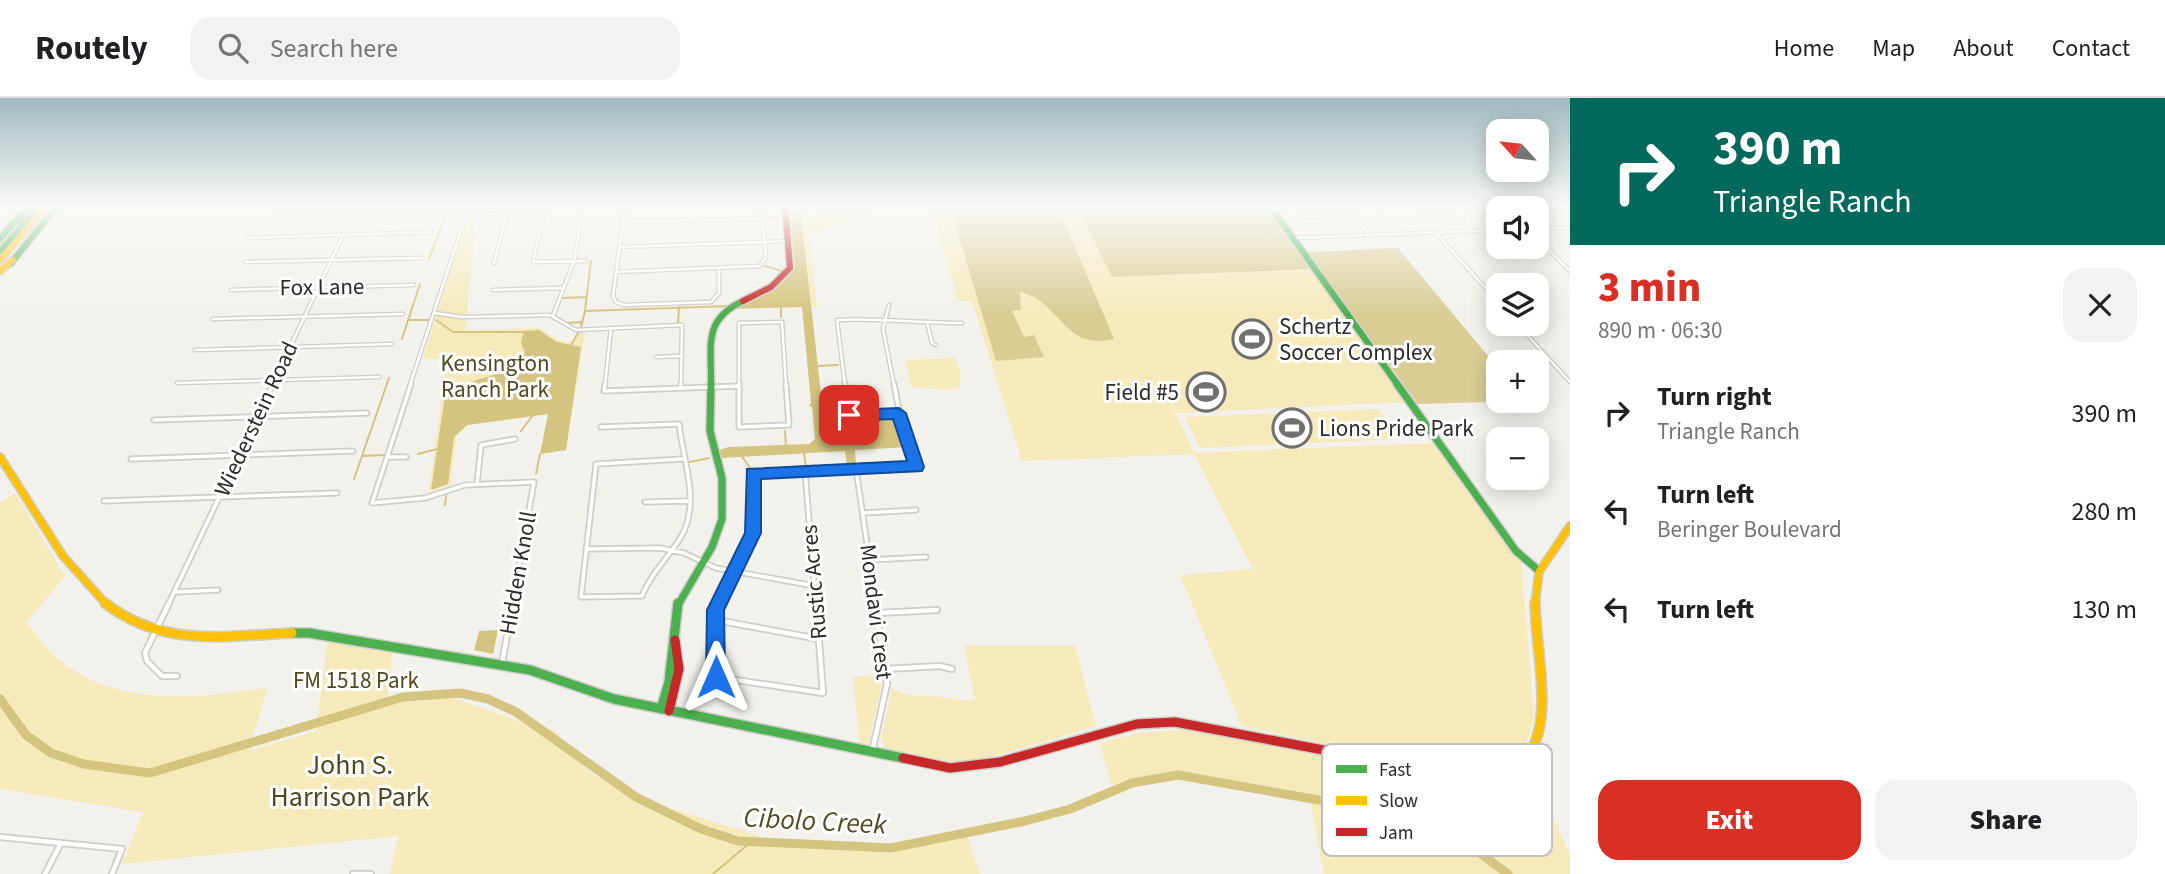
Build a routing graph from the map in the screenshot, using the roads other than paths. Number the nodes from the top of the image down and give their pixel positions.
1 (15, 242) edge
2 (27, 242) edge
3 (340, 242) edge
4 (457, 242) edge
5 (499, 242) edge
6 (537, 242) edge
7 (578, 242) edge
8 (620, 242) edge
9 (759, 242) edge
10 (765, 242) edge
11 (790, 242) edge
12 (1296, 242) edge
13 (1444, 242) edge
14 (619, 247) junction
15 (1549, 250) edge
16 (422, 258) dead end
17 (0, 260) edge
18 (331, 261) junction
19 (575, 261) junction
20 (586, 261) dead end
21 (245, 262) dead end
22 (494, 263) dead end
23 (719, 268) junction
24 (1570, 271) edge
25 (616, 272) junction
26 (0, 274) edge
27 (414, 285) dead end
28 (319, 287) junction
29 (562, 288) junction
30 (1486, 289) edge
31 (230, 290) dead end
32 (493, 290) dead end
33 (889, 305) dead end
34 (435, 313) junction
35 (403, 314) dead end
36 (305, 316) junction
37 (553, 316) junction
38 (213, 319) dead end
39 (884, 319) junction
40 (927, 322) junction
41 (962, 323) dead end
42 (611, 328) junction
43 (1528, 336) edge
44 (392, 344) dead end
45 (936, 345) dead end
46 (290, 347) junction
47 (195, 350) dead end
48 (656, 356) dead end
49 (682, 356) junction
50 (379, 377) dead end
51 (275, 380) junction
52 (1570, 382) edge
53 (177, 383) dead end
54 (738, 386) junction
55 (710, 387) junction
56 (681, 388) junction
57 (899, 413) junction
58 (367, 414) dead end
59 (258, 417) junction
60 (154, 420) dead end
61 (601, 427) dead end
62 (515, 439) dead end
63 (353, 452) dead end
64 (240, 455) junction
65 (0, 457) edge
66 (388, 457) junction
67 (406, 457) dead end
68 (131, 459) dead end
69 (683, 459) junction
70 (856, 469) junction
71 (805, 471) junction
72 (477, 484) junction
73 (337, 493) dead end
74 (220, 497) junction
75 (104, 501) dead end
76 (688, 501) junction
77 (645, 502) dead end
78 (916, 510) dead end
79 (863, 513) junction
80 (1570, 526) edge
81 (586, 549) junction
82 (669, 550) junction
83 (926, 557) dead end
84 (870, 560) junction
85 (702, 561) junction
86 (735, 572) junction
87 (1539, 572) junction
88 (815, 586) junction
89 (218, 590) dead end
90 (175, 592) junction
91 (937, 610) dead end
92 (878, 613) junction
93 (716, 620) junction
94 (154, 632) junction
95 (819, 639) junction
96 (502, 663) junction
97 (885, 669) junction
98 (951, 669) dead end
99 (177, 676) dead end
100 (665, 710) junction
101 (1541, 744) edge
102 (1322, 749) edge
103 (871, 754) junction
104 (0, 837) edge
105 (60, 844) junction
106 (45, 874) edge
107 (112, 874) edge
108 (353, 874) edge
109 (371, 874) edge

1 - 17 main road
2 - 26 main road
3 - 18 street, Wiederstein Road
4 - 34 street
5 - 22 street
6 - 19 street
7 - 19 street
8 - 14 street
9 - 14 street
10 - 23 street
11 - 55 main road
12 - 87 main road
13 - 30 street
14 - 25 street
15 - 24 street
16 - 18 street
18 - 21 street
18 - 28 street, Wiederstein Road
19 - 20 street
19 - 29 street
23 - 25 street
23 - 25 street
27 - 28 street, Fox Lane
28 - 31 street, Fox Lane
28 - 36 street, Wiederstein Road
29 - 32 street
29 - 37 street
33 - 39 street
34 - 37 street
34 - 66 street
35 - 36 street
36 - 38 street
36 - 46 street, Wiederstein Road
37 - 42 street
39 - 40 street
39 - 57 street
39 - 57 street
40 - 41 street
40 - 45 street
42 - 49 street
42 - 56 street
43 - 52 street
44 - 46 street
46 - 47 street
46 - 51 street, Wiederstein Road
48 - 49 street
49 - 56 street
50 - 51 street
51 - 53 street
51 - 59 street, Wiederstein Road
54 - 54 street
54 - 55 street
55 - 56 street
55 - 85 main road
57 - 70 street
58 - 59 street
59 - 60 street
59 - 64 street, Wiederstein Road
61 - 69 street
62 - 72 street
63 - 64 street
64 - 68 street
64 - 74 street, Wiederstein Road
65 - 94 main road
66 - 67 street
66 - 72 street
69 - 76 street
69 - 81 street
70 - 71 street
70 - 79 street, Mondavi Crest
71 - 86 street
71 - 88 street, Rustic Acres
72 - 96 street, Hidden Knoll
73 - 74 street
74 - 75 street
74 - 90 street, Wiederstein Road
76 - 77 street
76 - 82 street
78 - 79 street
79 - 84 street, Mondavi Crest
80 - 87 main road
81 - 82 street
81 - 82 street
82 - 85 street
83 - 84 street
84 - 92 street, Mondavi Crest
85 - 86 street
85 - 100 main road
86 - 88 street
86 - 93 street
87 - 101 main road
88 - 95 street, Rustic Acres
89 - 90 street
90 - 94 street, Wiederstein Road
91 - 92 street
92 - 97 street, Mondavi Crest
93 - 95 street
93 - 95 street, Rustic Acres
94 - 96 main road
94 - 99 street
96 - 100 main road
97 - 98 street
97 - 103 street, Mondavi Crest
100 - 103 main road
102 - 103 main road
104 - 105 street
105 - 106 street
105 - 107 street
108 - 109 street

